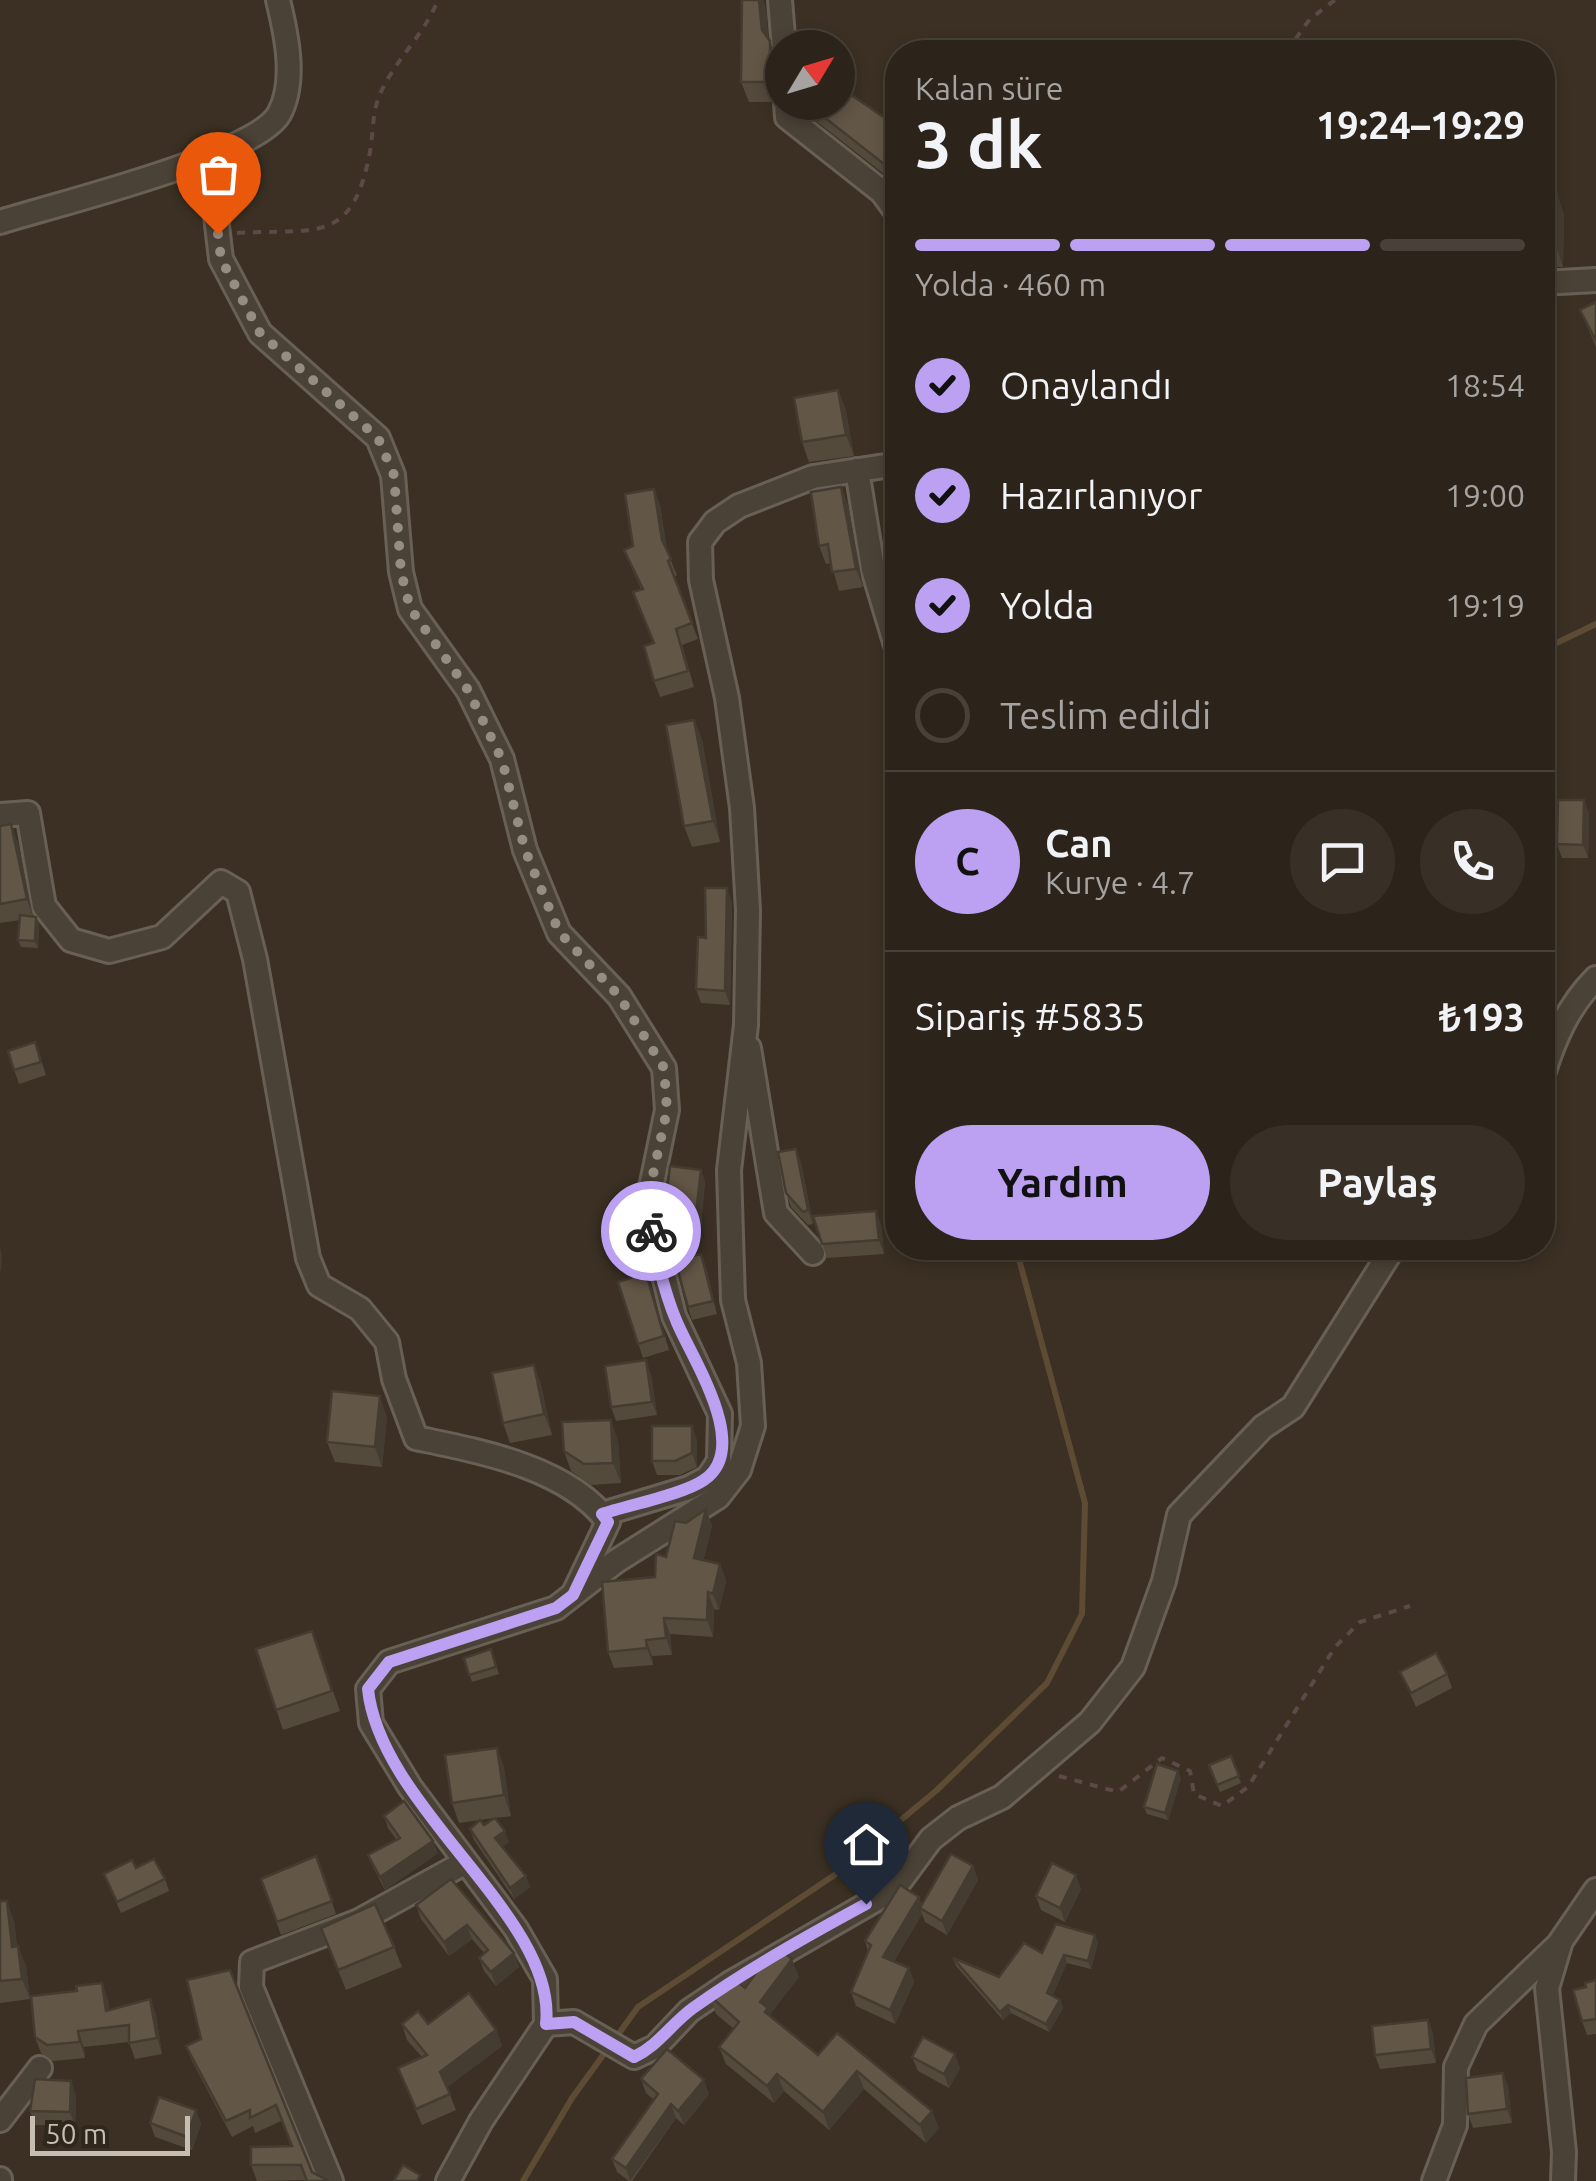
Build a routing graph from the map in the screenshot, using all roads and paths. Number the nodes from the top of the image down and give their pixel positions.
1 (278, 0) edge
2 (438, 0) edge
3 (780, 0) edge
4 (1335, 0) edge
5 (782, 30) edge
6 (1295, 40) edge
7 (791, 120) edge
8 (209, 157) junction
9 (885, 196) edge
10 (0, 222) edge
11 (218, 234) junction
12 (1596, 280) edge
13 (1555, 282) edge
14 (885, 466) edge
15 (858, 470) junction
16 (885, 609) edge
17 (0, 814) edge
18 (1596, 978) edge
19 (746, 1024) junction
20 (1555, 1039) edge
21 (812, 1254) dead end
22 (1385, 1260) edge
23 (602, 1514) junction
24 (573, 1595) junction
25 (1410, 1606) dead end
26 (1042, 1768) junction
27 (464, 1863) junction
28 (1596, 1890) edge
29 (1561, 1941) junction
30 (546, 2024) junction
31 (40, 2068) dead end
32 (0, 2120) edge
33 (331, 2181) edge
34 (448, 2181) edge
35 (1434, 2181) edge
36 (1563, 2181) edge

1 - 8 street
2 - 11 path
3 - 5 street
4 - 6 path
7 - 9 street
8 - 10 street
8 - 11 street
11 - 23 street
12 - 13 street
14 - 15 street
15 - 16 street
15 - 19 street
17 - 23 street
18 - 20 street
19 - 21 street
19 - 24 street
22 - 26 street
23 - 24 street
24 - 27 street
25 - 26 path
26 - 30 street
27 - 30 street
27 - 33 street
28 - 29 street
29 - 35 street
29 - 36 street
30 - 34 street
31 - 32 street

